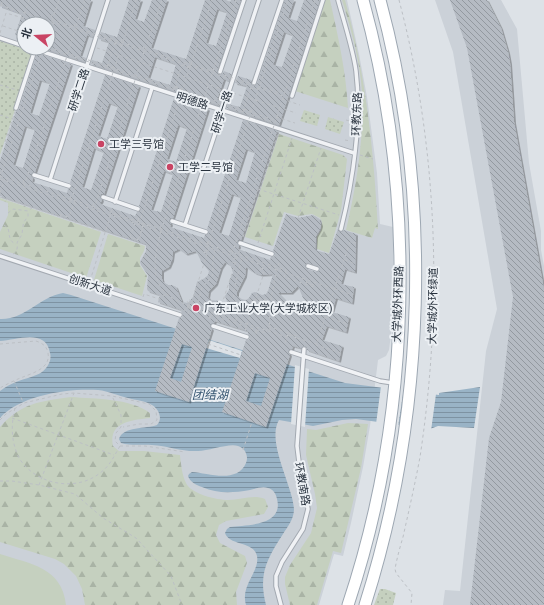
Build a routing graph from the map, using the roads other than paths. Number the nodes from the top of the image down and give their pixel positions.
1 (108, 0) edge
2 (244, 0) edge
3 (259, 0) edge
4 (282, 0) edge
5 (323, 0) edge
6 (338, 0) edge
7 (363, 0) edge
8 (380, 0) edge
9 (0, 38) edge
10 (16, 43) edge
11 (34, 56) edge
12 (54, 56) edge
13 (86, 67) junction
14 (220, 72) dead end
15 (254, 83) dead end
16 (152, 88) junction
17 (292, 96) dead end
18 (16, 108) road end
19 (222, 110) junction
20 (354, 153) junction
21 (34, 175) dead end
22 (50, 180) junction
23 (69, 186) dead end
24 (103, 197) dead end
25 (115, 203) junction
26 (138, 209) dead end
27 (172, 221) dead end
28 (185, 225) junction
29 (341, 230) dead end
30 (206, 232) dead end
31 (240, 245) road end
32 (272, 254) dead end
33 (0, 256) edge
34 (308, 266) dead end
35 (317, 269) dead end
36 (180, 315) dead end
37 (215, 324) road end
38 (247, 337) dead end
39 (304, 349) dead end
40 (291, 352) dead end
41 (396, 353) junction
42 (412, 354) junction
43 (303, 356) junction
44 (394, 383) junction
45 (280, 605) edge
46 (348, 605) edge
47 (364, 605) edge

1 - 13 lane, 研学二路
2 - 14 lane
3 - 19 lane, 研学一路
4 - 15 lane
5 - 17 lane
6 - 20 lane, 环教东路
7 - 41 main road, 大学城外环西路
8 - 42 main road, 大学城外环西路
9 - 10 lane
11 - 18 lane
12 - 13 lane, 明德路
13 - 16 lane, 明德路
13 - 22 lane, 研学二路
16 - 19 lane, 明德路
16 - 25 lane
19 - 20 lane, 明德路
19 - 28 lane, 研学一路
20 - 29 lane, 环教东路
21 - 22 lane
22 - 23 lane
24 - 25 lane
25 - 26 lane
27 - 28 lane
28 - 30 lane
31 - 32 lane
33 - 36 lane, 创新大道
34 - 35 lane
37 - 38 lane
39 - 43 lane
40 - 43 lane
41 - 42 main road
41 - 44 main road, 大学城外环西路
42 - 47 main road, 大学城外环西路
43 - 44 lane
43 - 45 lane, 环教南路
44 - 46 main road, 大学城外环西路

